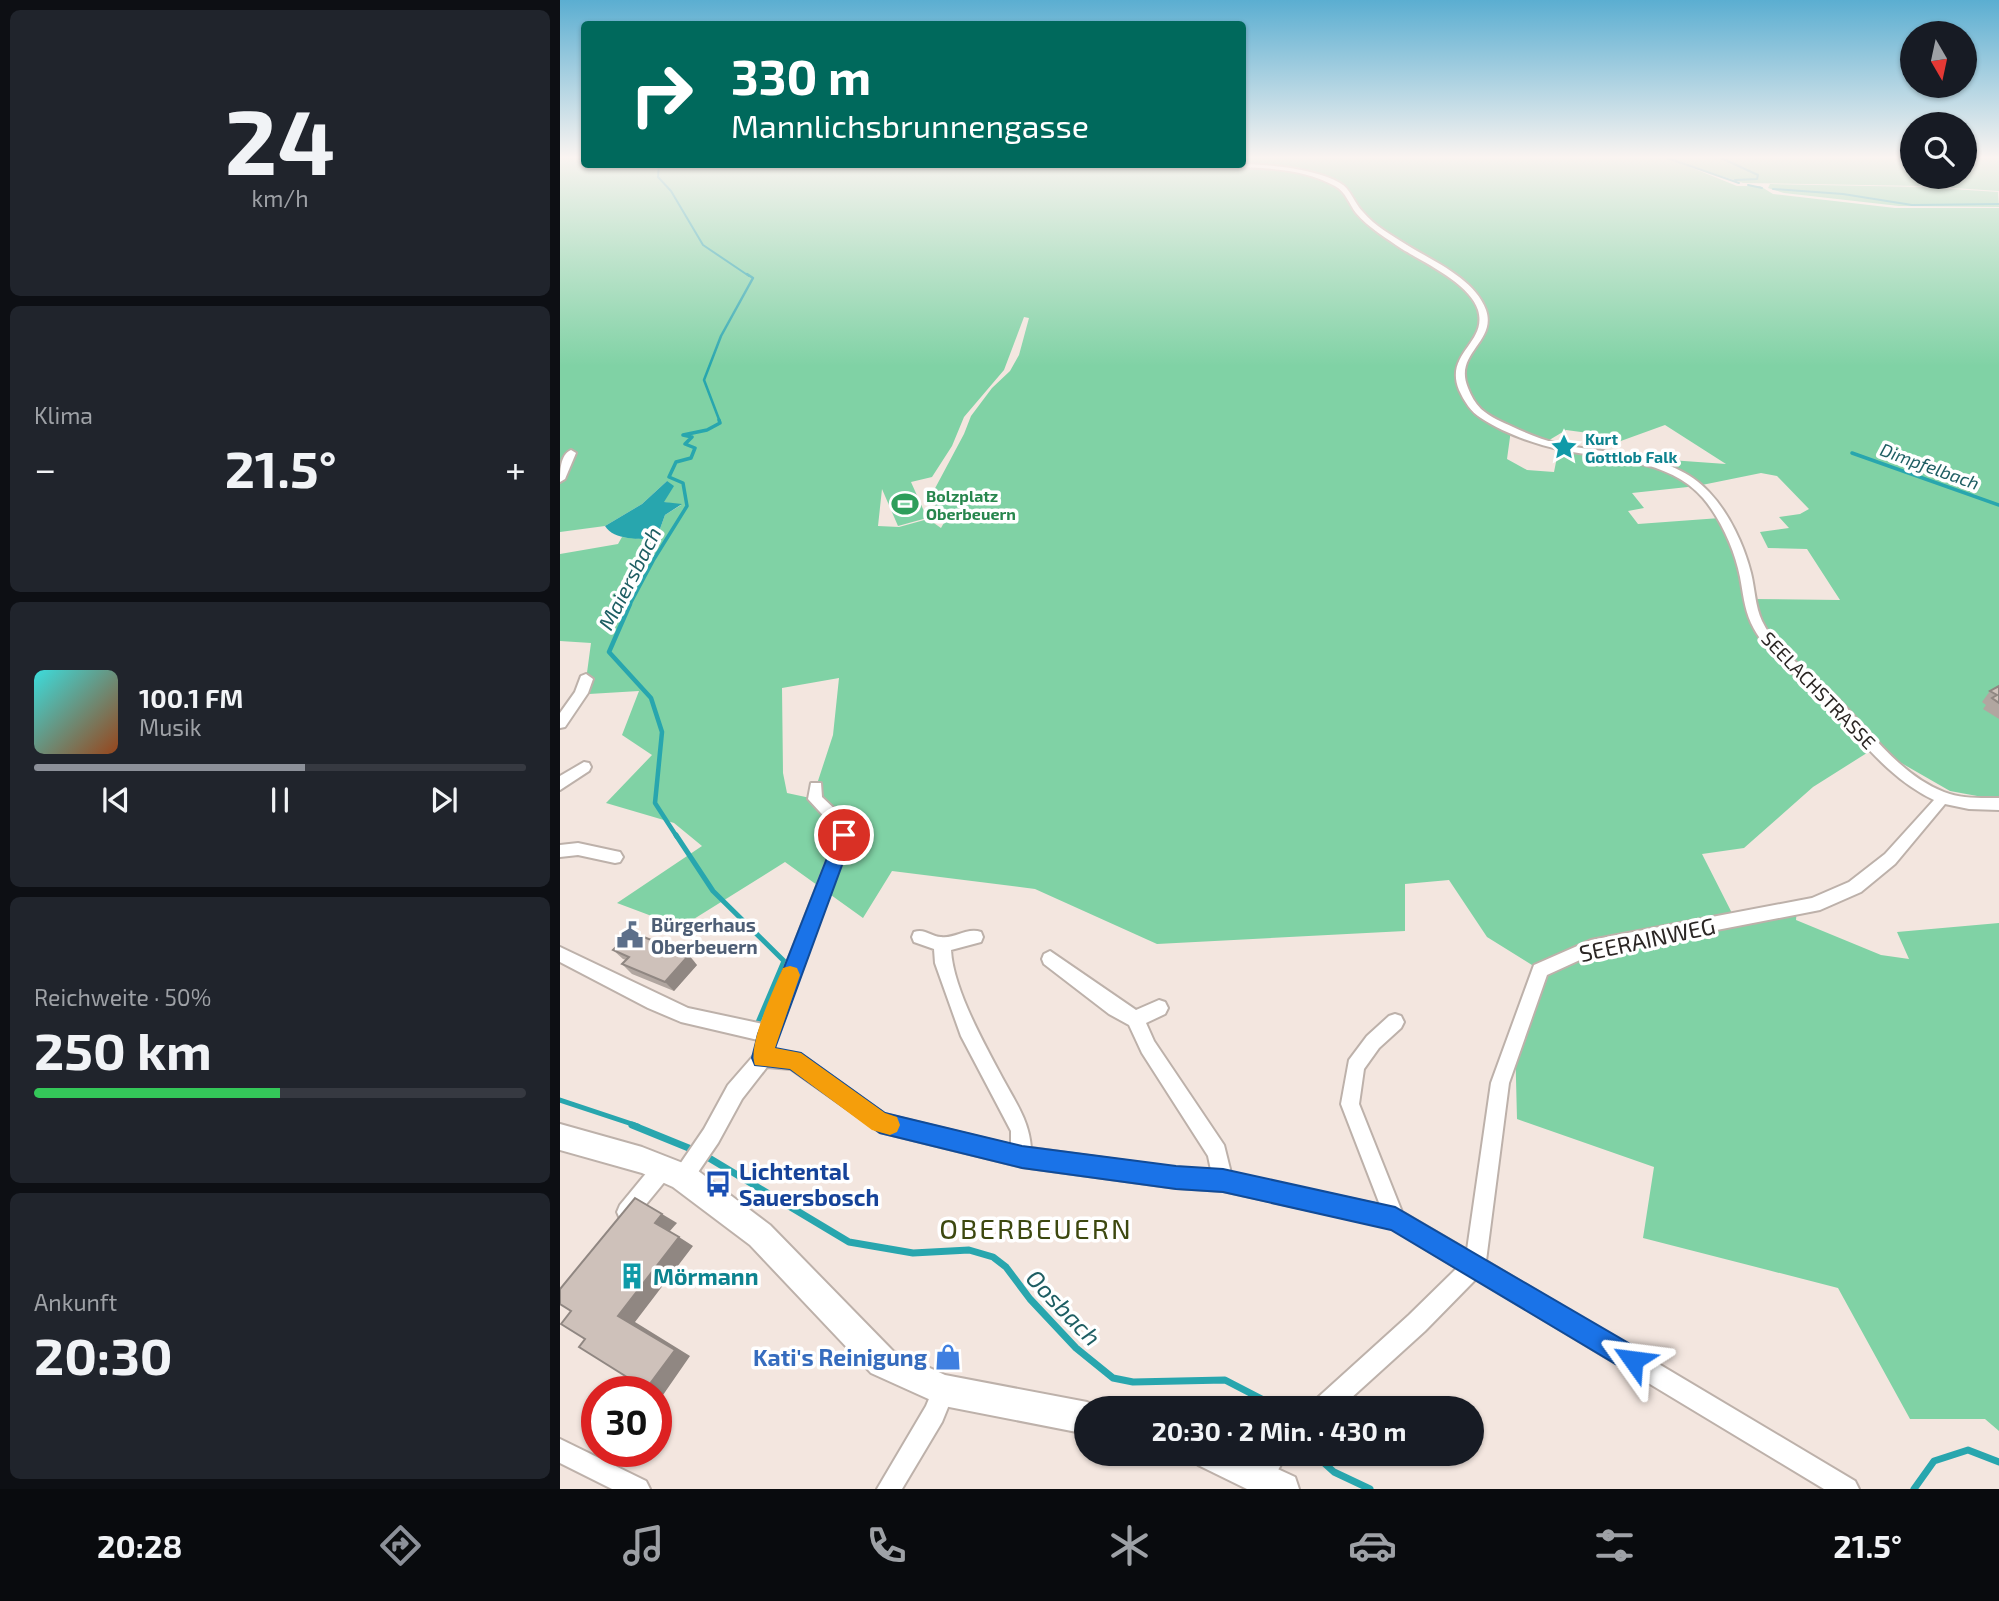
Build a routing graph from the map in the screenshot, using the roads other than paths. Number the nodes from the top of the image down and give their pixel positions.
1 (1378, 227) edge
2 (570, 453) dead end
3 (560, 479) edge
4 (586, 679) dead end
5 (560, 723) edge
6 (584, 767) dead end
7 (560, 784) edge
8 (816, 787) dead end
9 (1999, 804) edge
10 (1938, 805) dead end
11 (560, 851) edge
12 (615, 857) dead end
13 (920, 937) dead end
14 (975, 937) dead end
15 (942, 945) junction
16 (560, 954) edge
17 (1050, 959) dead end
18 (1159, 1009) dead end
19 (1135, 1019) junction
20 (1395, 1022) dead end
21 (768, 1034) junction
22 (763, 1058) junction
23 (560, 1137) edge
24 (1022, 1157) junction
25 (680, 1168) junction
26 (1223, 1181) junction
27 (1395, 1219) junction
28 (612, 1231) edge
29 (1475, 1265) junction
30 (944, 1390) junction
31 (1336, 1396) edge
32 (1074, 1415) edge
33 (560, 1451) edge
34 (1247, 1466) edge
35 (1273, 1474) edge
36 (638, 1489) edge
37 (889, 1489) edge
38 (1847, 1489) edge

1 - 9 street, SEELACHSTRASSE
2 - 3 street
4 - 5 street
6 - 7 street
8 - 21 street
10 - 29 street, SEERAINWEG
11 - 12 street
13 - 15 street
14 - 15 street
15 - 24 street
16 - 21 street
17 - 19 street
18 - 19 street
19 - 26 street
20 - 27 street
21 - 22 street
22 - 24 street
22 - 25 street
23 - 25 main road
24 - 26 street
25 - 28 street
25 - 30 main road
26 - 27 street
27 - 29 street
29 - 31 street
29 - 38 street
30 - 32 main road
30 - 37 street
33 - 36 street
34 - 35 main road

